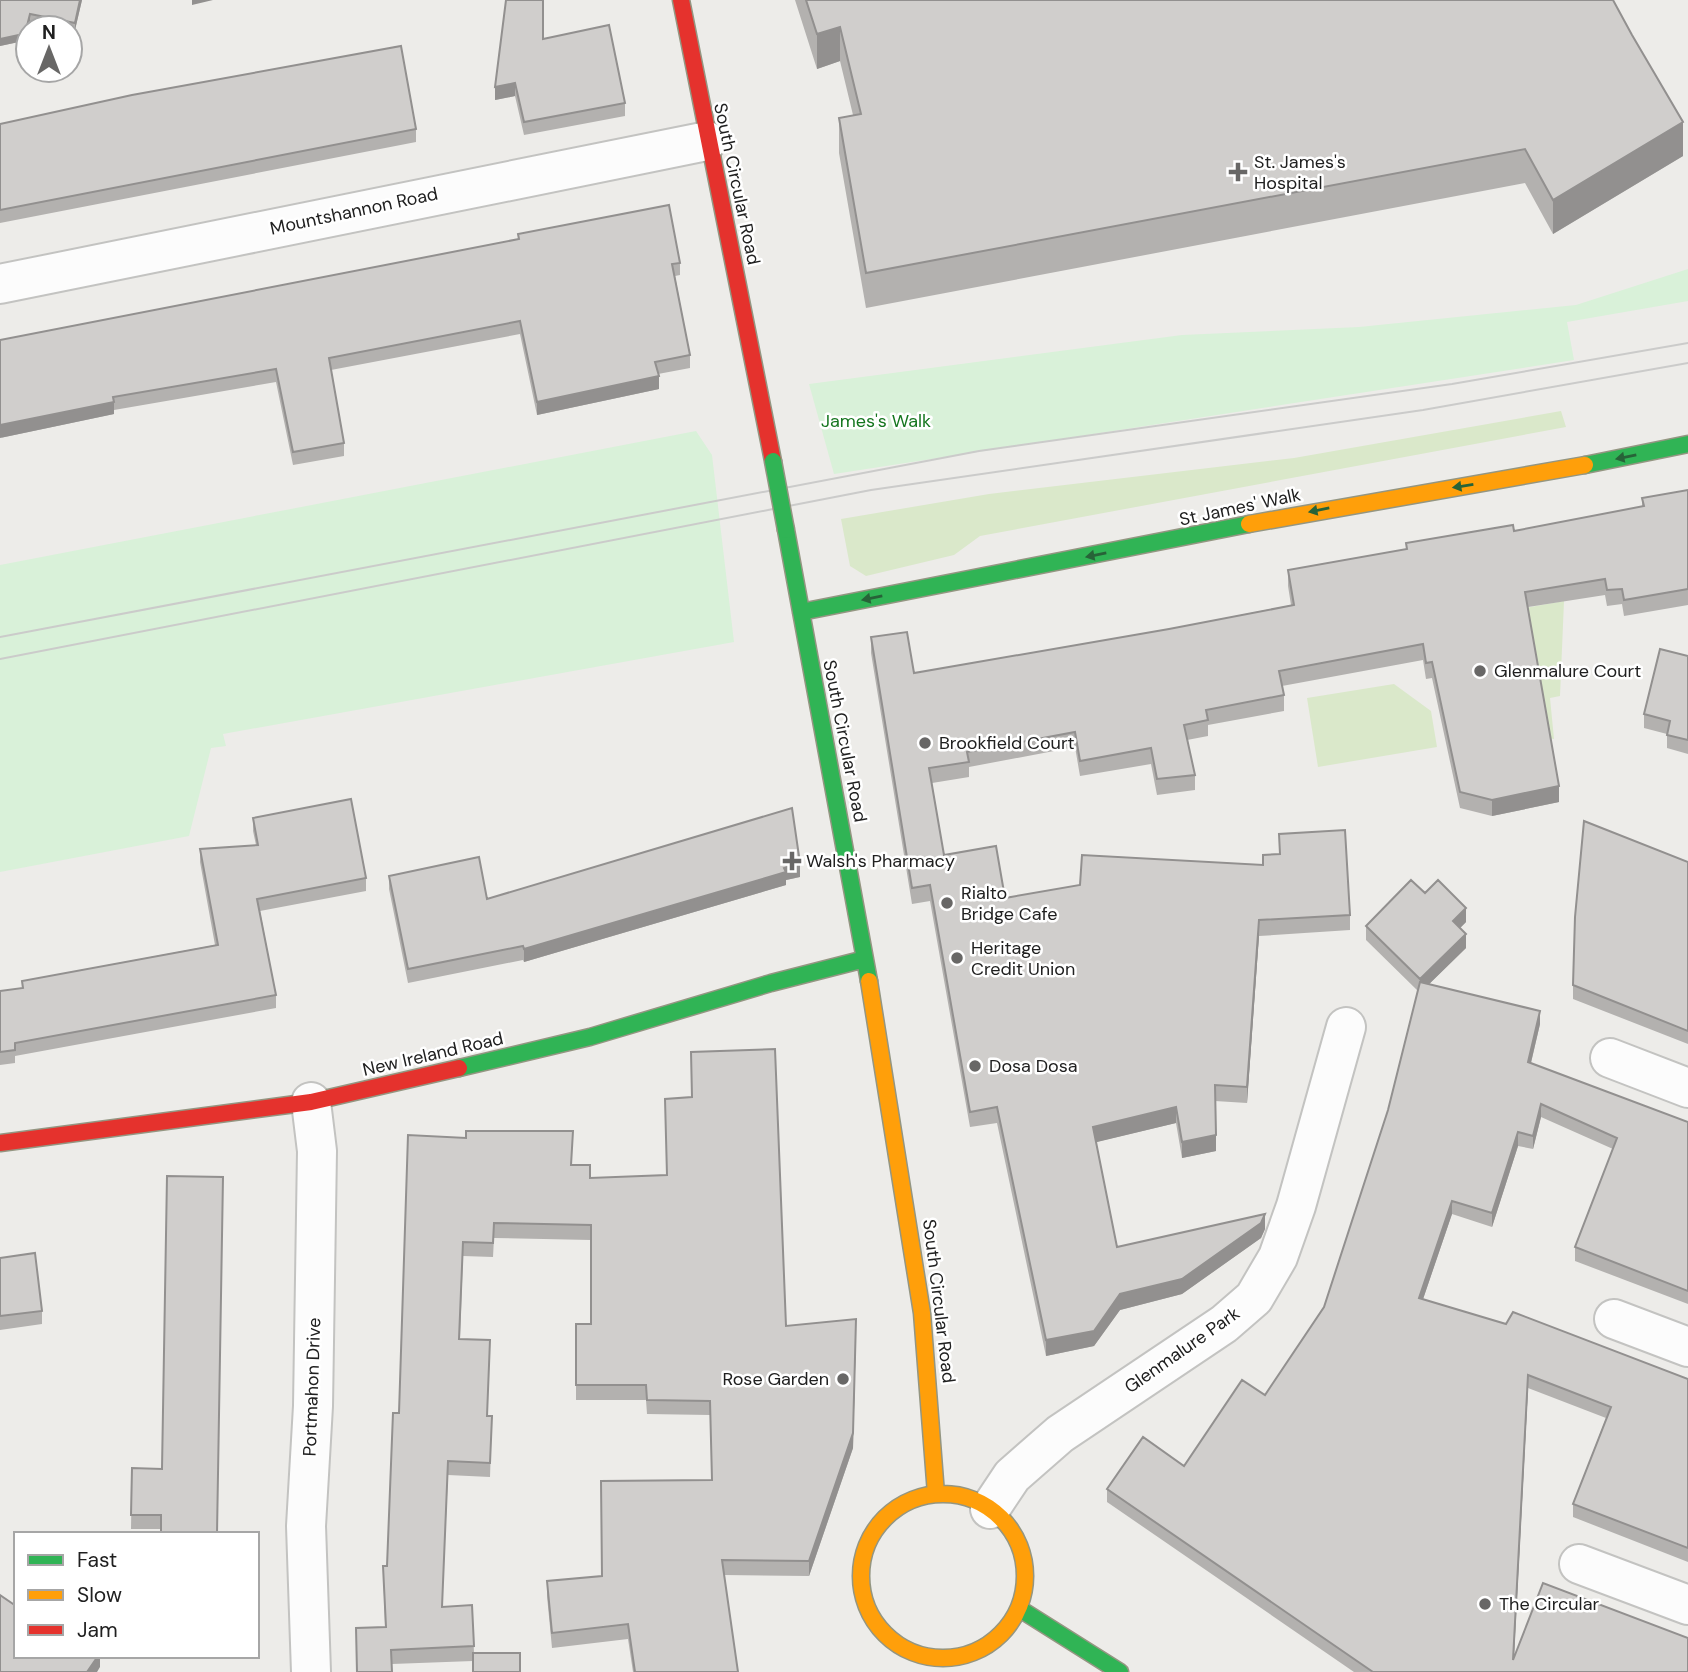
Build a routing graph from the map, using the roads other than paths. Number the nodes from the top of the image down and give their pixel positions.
1 (681, 0) edge
2 (708, 141) junction
3 (0, 284) edge
4 (1688, 444) edge
5 (801, 612) junction
6 (865, 959) junction
7 (1346, 1027) dead end
8 (1611, 1059) dead end
9 (1688, 1088) edge
10 (311, 1102) junction
11 (0, 1143) edge
12 (1614, 1319) dead end
13 (1688, 1347) edge
14 (936, 1494) junction
15 (990, 1509) junction
16 (1580, 1564) dead end
17 (1688, 1605) edge
18 (1020, 1609) junction
19 (916, 1653) junction
20 (910, 1670) dead end
21 (312, 1672) edge
22 (1121, 1672) edge

1 - 2 main road, South Circular Road
2 - 3 street, Mountshannon Road
2 - 5 main road, South Circular Road, bridge
4 -> 5 main road, St James' Walk
5 - 6 main road, South Circular Road
6 - 10 main road, New Ireland Road
6 - 14 main road, South Circular Road
7 - 15 street, Glenmalure Park
8 - 9 street
10 - 11 main road, New Ireland Road
10 - 21 street, Portmahon Drive
12 - 13 street
14 - 15 main road
14 - 19 main road
15 - 18 main road
16 - 17 street
18 - 19 main road
18 - 22 main road
19 - 20 main road

